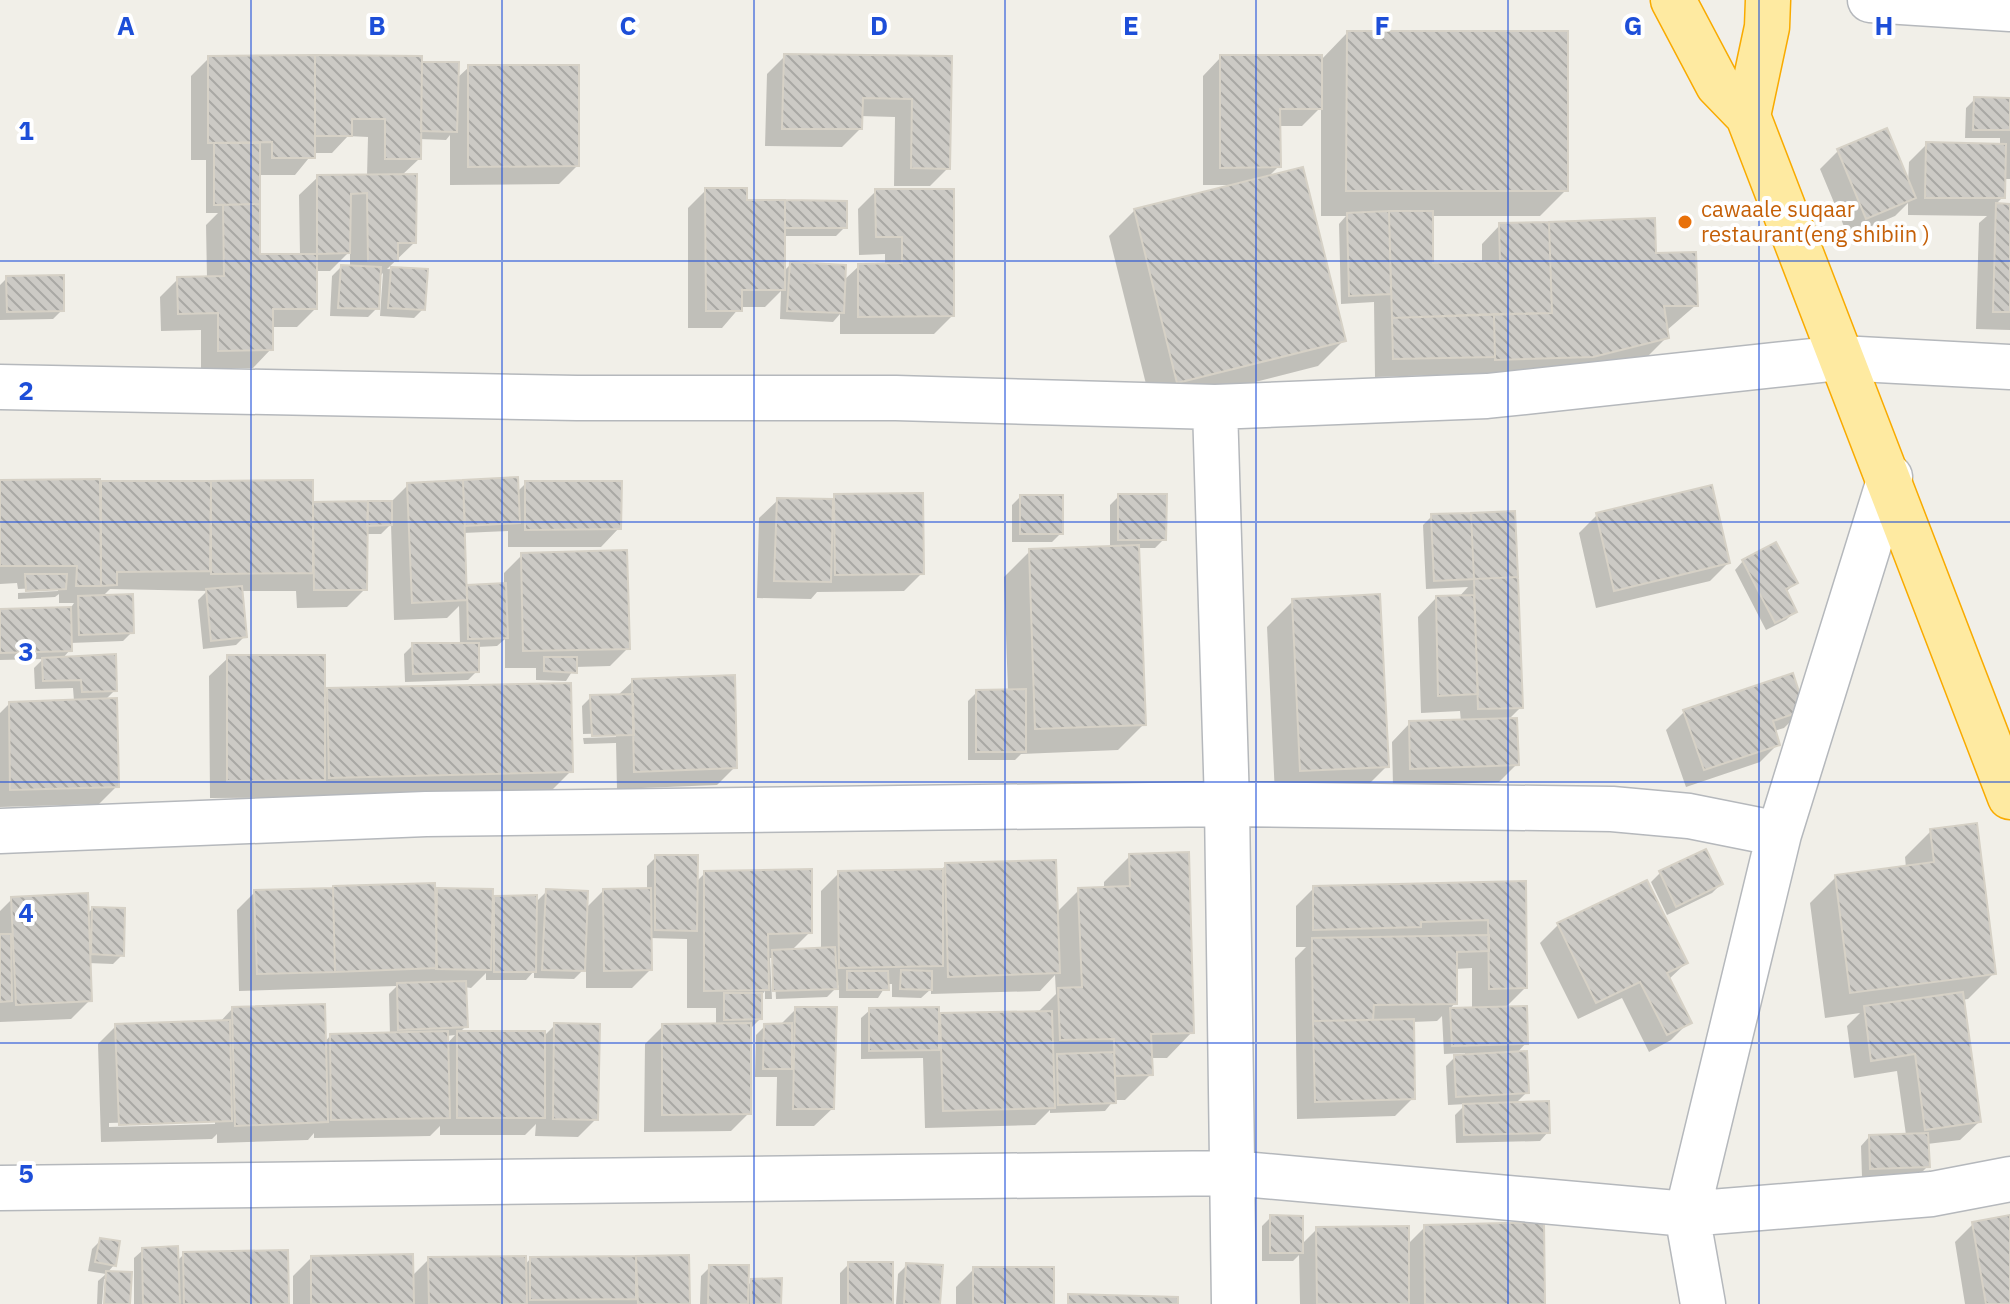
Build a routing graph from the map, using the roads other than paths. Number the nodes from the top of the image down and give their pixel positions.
1 (1673, 0) edge
2 (1768, 0) edge
3 (1870, 0) edge
4 (2010, 9) edge
5 (1748, 116) junction
6 (1840, 358) junction
7 (2010, 367) edge
8 (0, 387) edge
9 (1215, 407) junction
10 (1890, 477) junction
11 (2010, 797) edge
12 (1227, 804) junction
13 (0, 831) edge
14 (1779, 834) junction
15 (1232, 1173) junction
16 (2010, 1179) edge
17 (0, 1188) edge
18 (1687, 1214) junction
19 (1234, 1304) edge
20 (1703, 1304) edge

1 - 5 highway
2 - 5 highway
3 - 4 street
5 - 6 highway
6 - 7 street
6 - 9 street
6 - 10 highway
8 - 9 street
9 - 12 street
10 - 11 highway
10 - 14 street
12 - 13 street
12 - 14 street
12 - 15 street
14 - 18 street
15 - 17 street
15 - 18 street
15 - 19 street
16 - 18 street
18 - 20 street

